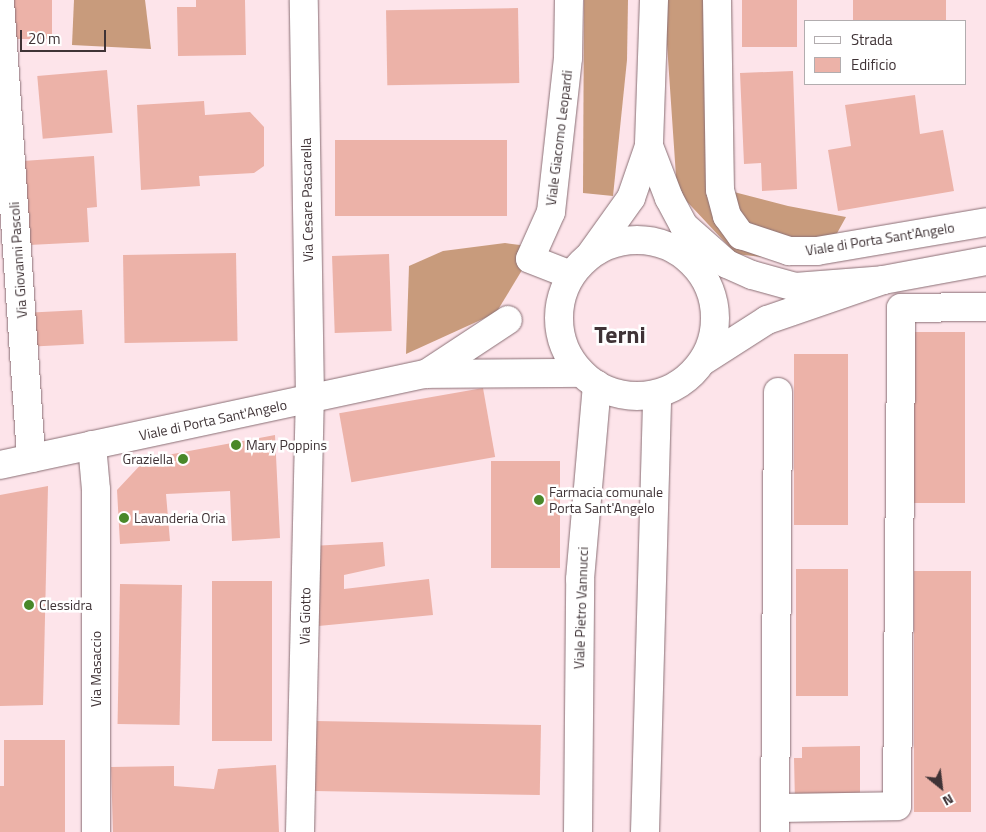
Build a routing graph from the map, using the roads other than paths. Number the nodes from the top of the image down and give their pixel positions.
1 (304, 0) edge
2 (569, 0) edge
3 (654, 0) edge
4 (717, 0) edge
5 (0, 2) edge
6 (649, 146) junction
7 (986, 222) edge
8 (590, 254) junction
9 (986, 261) edge
10 (571, 275) junction
11 (882, 280) junction
12 (986, 307) edge
13 (508, 320) dead end
14 (703, 361) junction
15 (426, 374) junction
16 (589, 379) junction
17 (778, 392) dead end
18 (656, 394) junction
19 (310, 399) junction
20 (92, 446) junction
21 (31, 458) junction
22 (0, 465) edge
23 (775, 820) edge
24 (96, 832) edge
25 (300, 832) edge
26 (578, 832) edge
27 (645, 832) edge

1 - 19 street, Via Cesare Pascarella
2 - 10 street, Viale Giacomo Leopardi
3 - 6 street
4 - 7 street, Viale di Porta Sant'Angelo
5 - 21 street, Via Giovanni Pascoli
6 - 8 street
6 - 11 street
8 - 10 street
8 - 14 street
9 - 11 street
10 - 16 street
11 - 14 street
12 - 23 street
13 - 15 street, Viale di Porta Sant'Angelo
14 - 18 street
15 - 16 street, Viale di Porta Sant'Angelo
15 - 19 street, Viale di Porta Sant'Angelo
16 - 18 street
16 - 26 street, Viale Pietro Vannucci
17 - 23 street
18 - 27 street
19 - 20 street, Viale di Porta Sant'Angelo
19 - 25 street, Via Giotto
20 - 21 street, Viale di Porta Sant'Angelo
20 - 24 street, Via Masaccio
21 - 22 street, Viale di Porta Sant'Angelo

